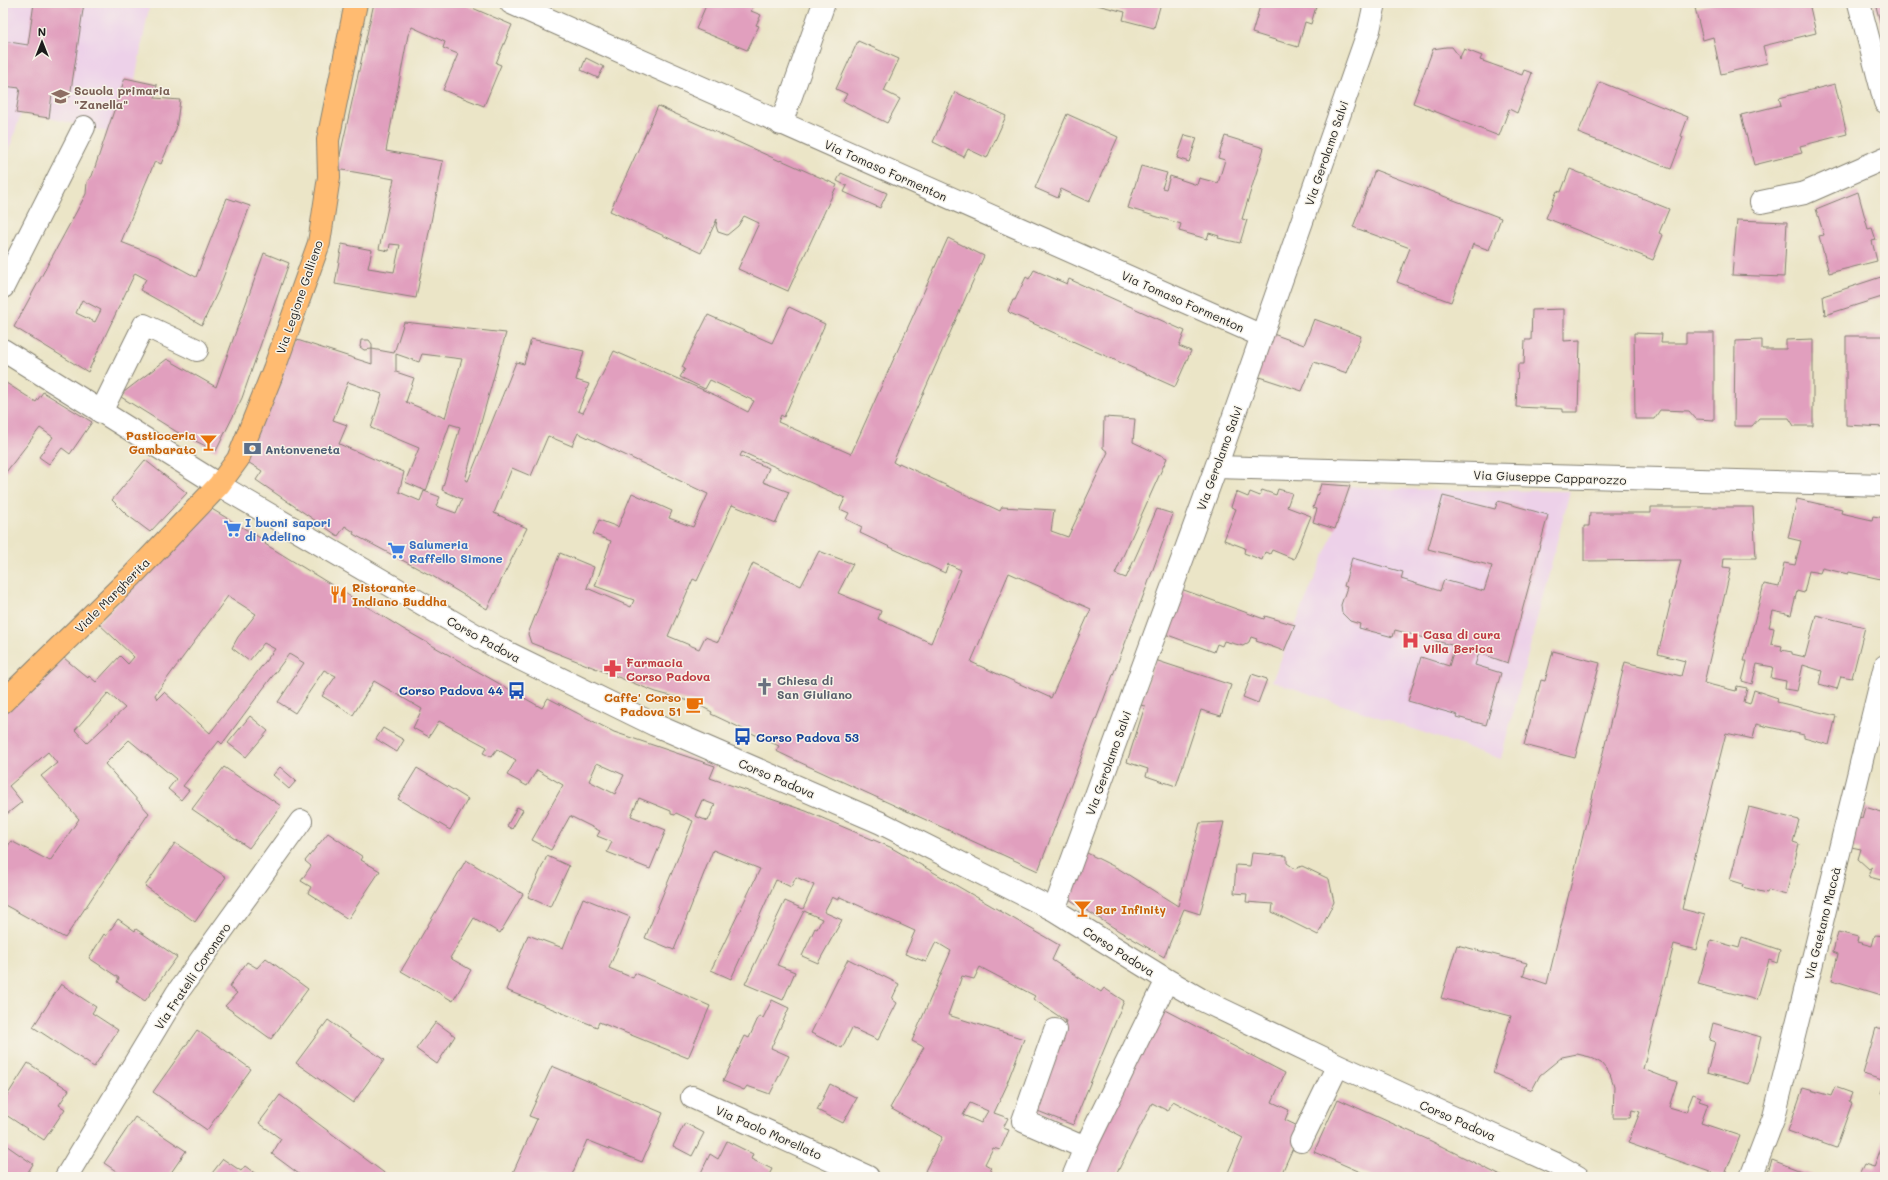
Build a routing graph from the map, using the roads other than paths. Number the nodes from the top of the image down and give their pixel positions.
1 (356, 3) edge
2 (511, 3) edge
3 (824, 3) edge
4 (1375, 3) edge
5 (1859, 3) edge
6 (1885, 102) edge
7 (781, 124) junction
8 (84, 127) dead end
9 (1885, 158) edge
10 (1761, 202) dead end
11 (3, 288) edge
12 (1262, 336) junction
13 (3, 350) edge
14 (197, 350) dead end
15 (101, 412) junction
16 (1216, 467) junction
17 (219, 485) junction
18 (1885, 485) edge
19 (1885, 666) edge
20 (3, 702) edge
21 (301, 821) dead end
22 (1054, 910) junction
23 (1167, 980) junction
24 (1055, 1030) dead end
25 (1338, 1065) junction
26 (692, 1097) dead end
27 (1301, 1141) dead end
28 (1084, 1148) junction
29 (66, 1177) edge
30 (868, 1177) edge
31 (1073, 1177) edge
32 (1578, 1177) edge
33 (1751, 1177) edge

1 - 17 main road, Via Legione Gallieno
2 - 7 street, Via Tomaso Formenton
3 - 7 street
4 - 12 street, Via Gerolamo Salvi
5 - 6 street
7 - 12 street, Via Tomaso Formenton
8 - 11 street
9 - 10 street
12 - 16 street, Via Gerolamo Salvi
13 - 15 street, Corso Padova
14 - 15 street
15 - 17 street, Corso Padova
16 - 18 street, Via Giuseppe Capparozzo
16 - 22 street, Via Gerolamo Salvi
17 - 20 main road, Viale Margherita
17 - 22 street, Corso Padova
19 - 33 street, Via Gaetano Maccà
21 - 29 street, Via Fratelli Coronaro
22 - 23 street, Corso Padova
23 - 25 street, Corso Padova
23 - 28 street
24 - 28 street
25 - 27 street
25 - 32 street, Corso Padova
26 - 30 street, Via Paolo Morellato
28 - 31 street

